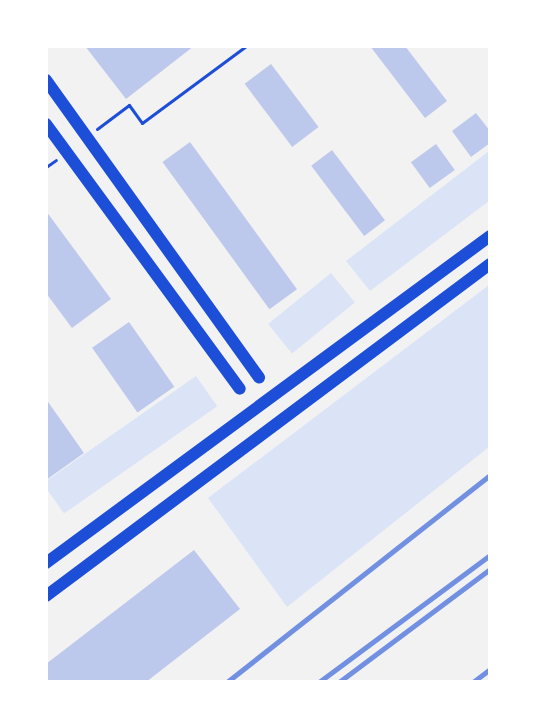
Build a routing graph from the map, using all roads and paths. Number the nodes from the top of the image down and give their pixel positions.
1 (246, 46) edge
2 (46, 80) edge
3 (46, 124) edge
4 (94, 131) dead end
5 (489, 236) edge
6 (489, 264) edge
7 (259, 378) dead end
8 (240, 389) dead end
9 (46, 563) edge
10 (46, 596) edge

1 - 4 path
2 - 7 main road
3 - 8 main road
5 - 9 main road
6 - 10 main road

